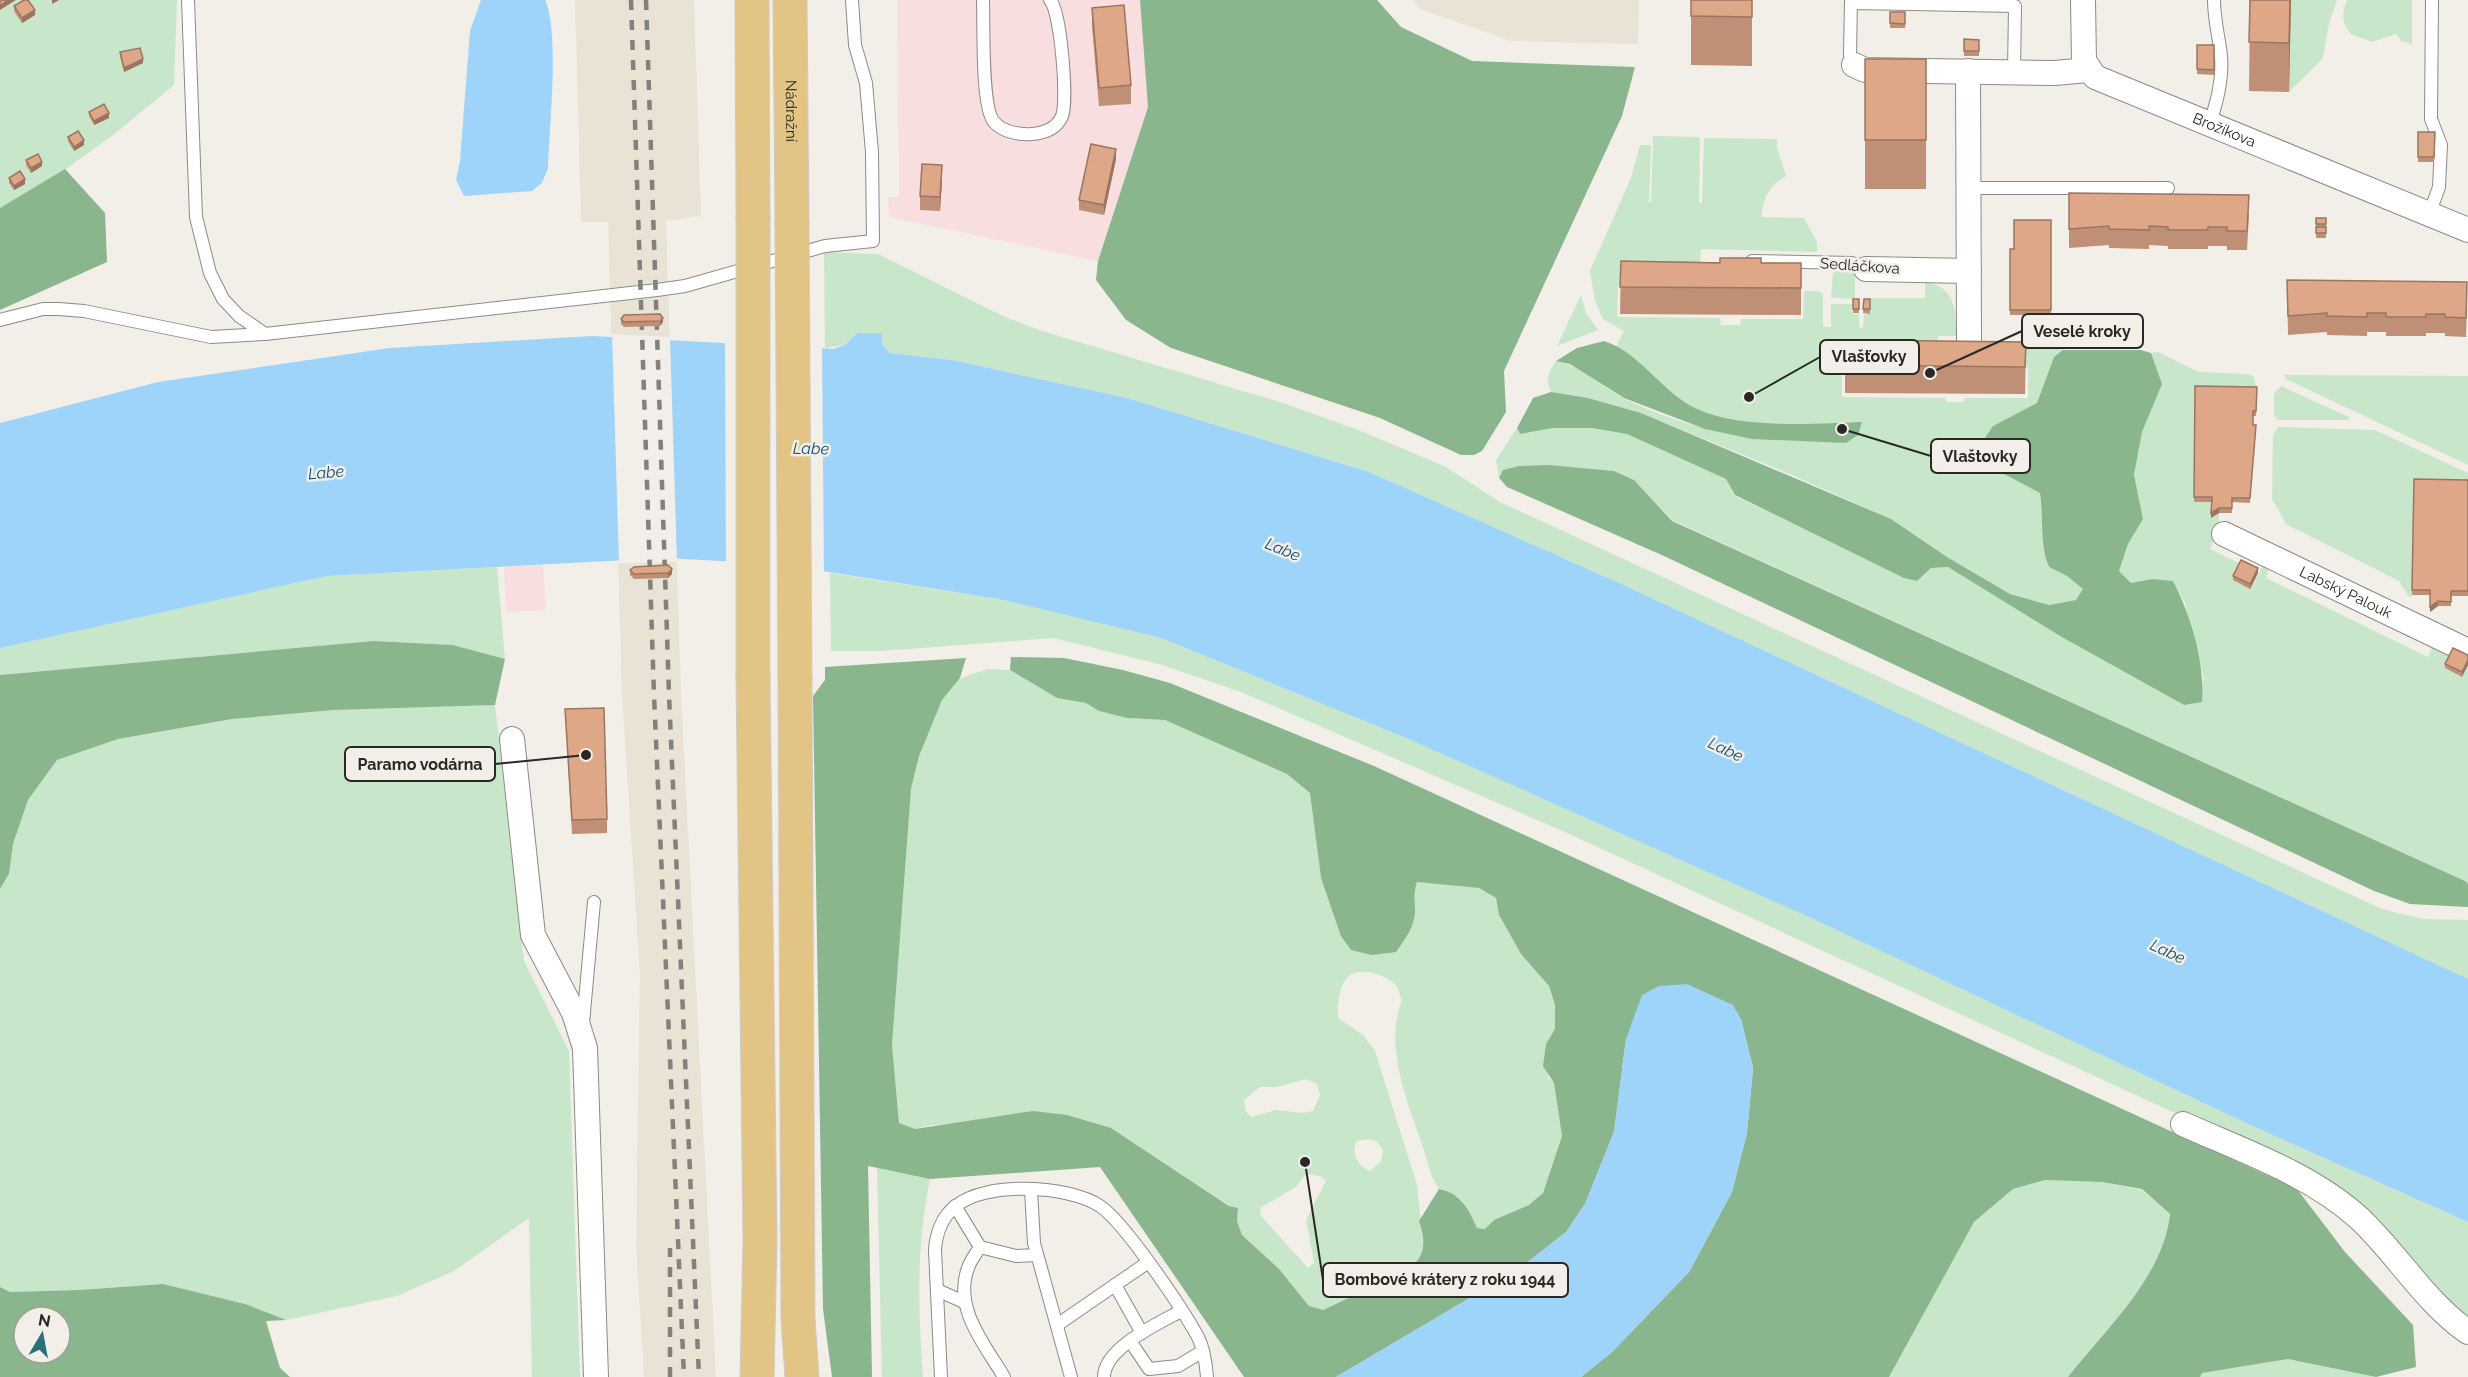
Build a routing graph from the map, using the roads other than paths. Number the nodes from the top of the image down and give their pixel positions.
1 (188, 0) edge
2 (752, 0) edge
3 (790, 0) edge
4 (852, 0) edge
5 (983, 0) edge
6 (1050, 0) edge
7 (2083, 0) edge
8 (2214, 0) edge
9 (2432, 0) edge
10 (1851, 2) edge
11 (1911, 2) edge
12 (1963, 2) edge
13 (2015, 3) edge
14 (1854, 65) joint
15 (1968, 71) junction
16 (2078, 71) junction
17 (2014, 72) junction
18 (2209, 125) junction
19 (1968, 188) junction
20 (2168, 188) dead end
21 (2429, 215) junction
22 (2468, 230) edge
23 (1752, 261) edge
24 (1866, 269) joint
25 (1969, 271) junction
26 (0, 320) edge
27 (265, 334) junction
28 (1969, 340) edge
29 (2224, 534) dead end
30 (2468, 651) edge
31 (512, 739) dead end
32 (594, 902) dead end
33 (582, 1032) junction
34 (2183, 1124) dead end
35 (1031, 1190) junction
36 (955, 1206) junction
37 (760, 1241) junction
38 (980, 1247) junction
39 (1037, 1255) junction
40 (1147, 1263) junction
41 (1115, 1285) junction
42 (937, 1290) junction
43 (964, 1302) junction
44 (1181, 1311) junction
45 (1057, 1325) junction
46 (2468, 1332) edge
47 (1142, 1333) junction
48 (1130, 1341) junction
49 (1203, 1351) junction
50 (1180, 1371) edge
51 (1147, 1373) edge
52 (596, 1377) edge
53 (757, 1377) edge
54 (768, 1377) edge
55 (802, 1377) edge
56 (941, 1377) edge
57 (1004, 1377) edge
58 (1071, 1377) edge
59 (1104, 1377) edge
60 (1207, 1377) edge

1 - 27 lane
2 - 37 main road, bridge
3 - 55 main road, Nádražní, bridge
4 - 27 lane
5 - 6 lane
7 - 16 street
8 - 18 lane
9 - 21 lane
10 - 11 lane
10 - 14 lane
11 - 12 lane
12 - 13 lane
13 - 17 lane
14 - 15 street
15 - 17 street
15 - 19 street
16 - 17 street
16 - 18 street, Brožíkova
18 - 21 street, Brožíkova
19 - 20 lane
19 - 25 street
21 - 22 street, Brožíkova
23 - 24 lane, Sedláčkova
24 - 25 street, Sedláčkova
25 - 28 street
26 - 27 lane
29 - 30 street, Labský Palouk
31 - 33 street
32 - 33 lane
33 - 52 street
34 - 46 street
35 - 36 lane
35 - 39 lane
35 - 40 lane
36 - 38 lane
36 - 42 lane
37 - 53 main road
37 - 54 main road
38 - 39 lane
38 - 43 lane
39 - 45 lane
40 - 41 lane
40 - 44 lane
41 - 45 lane
41 - 47 lane
42 - 43 lane
42 - 56 lane
43 - 57 lane
44 - 47 lane
44 - 49 lane
45 - 58 lane
47 - 48 lane
48 - 51 lane
48 - 59 lane
49 - 50 lane
49 - 60 lane
50 - 51 lane

